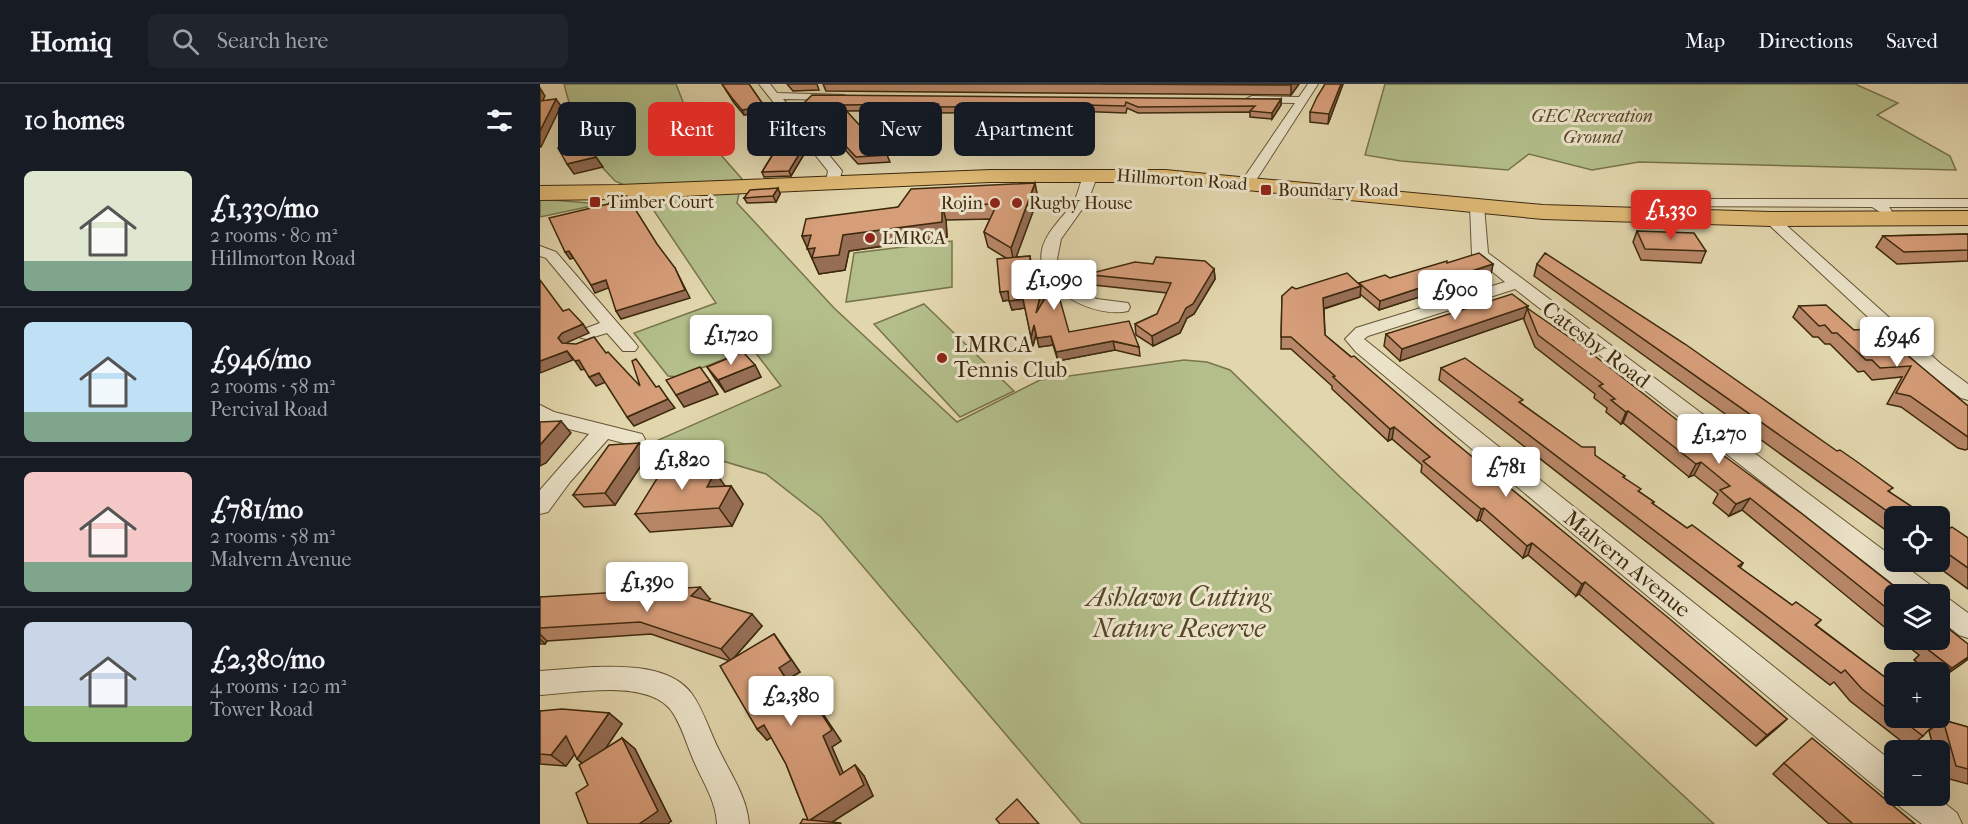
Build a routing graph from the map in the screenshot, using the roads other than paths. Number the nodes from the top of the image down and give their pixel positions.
1 (764, 84) edge
2 (1313, 84) edge
3 (775, 96) junction
4 (857, 97) edge
5 (1245, 99) edge
6 (1304, 100) junction
7 (1091, 174) junction
8 (833, 182) junction
9 (1246, 184) junction
10 (540, 193) edge
11 (1647, 203) dead end
12 (1876, 203) junction
13 (1968, 204) edge
14 (1477, 206) junction
15 (1968, 218) edge
16 (1772, 219) junction
17 (1895, 219) junction
18 (540, 251) edge
19 (1515, 284) junction
20 (1091, 304) junction
21 (1122, 307) dead end
22 (1078, 319) dead end
23 (611, 329) junction
24 (582, 341) edge
25 (629, 347) dead end
26 (1968, 394) edge
27 (540, 411) edge
28 (604, 431) junction
29 (635, 439) dead end
30 (551, 478) edge
31 (540, 506) edge
32 (1911, 584) edge
33 (1950, 614) edge
34 (1968, 627) edge
35 (540, 683) edge
36 (1884, 774) edge
37 (1924, 806) edge
38 (733, 824) edge
39 (1946, 824) edge

1 - 3 street
2 - 6 street
3 - 4 street
3 - 8 street
5 - 6 street
6 - 9 street
7 - 8 highway, Hillmorton Road
7 - 9 highway, Hillmorton Road
7 - 20 street
8 - 10 highway, Hillmorton Road
9 - 14 highway, Hillmorton Road
11 - 12 street
12 - 13 street
12 - 17 street
14 - 16 highway, Hillmorton Road
14 - 19 street, Catesby Road
15 - 17 highway, Hillmorton Road
16 - 17 highway, Hillmorton Road
16 - 26 street
18 - 23 street
19 - 32 street, Catesby Road
19 - 36 street, Malvern Avenue
20 - 21 street
20 - 22 street
23 - 24 street
23 - 25 street
27 - 28 street
28 - 29 street
28 - 30 street
30 - 31 street
33 - 34 street
35 - 38 street
37 - 39 street

